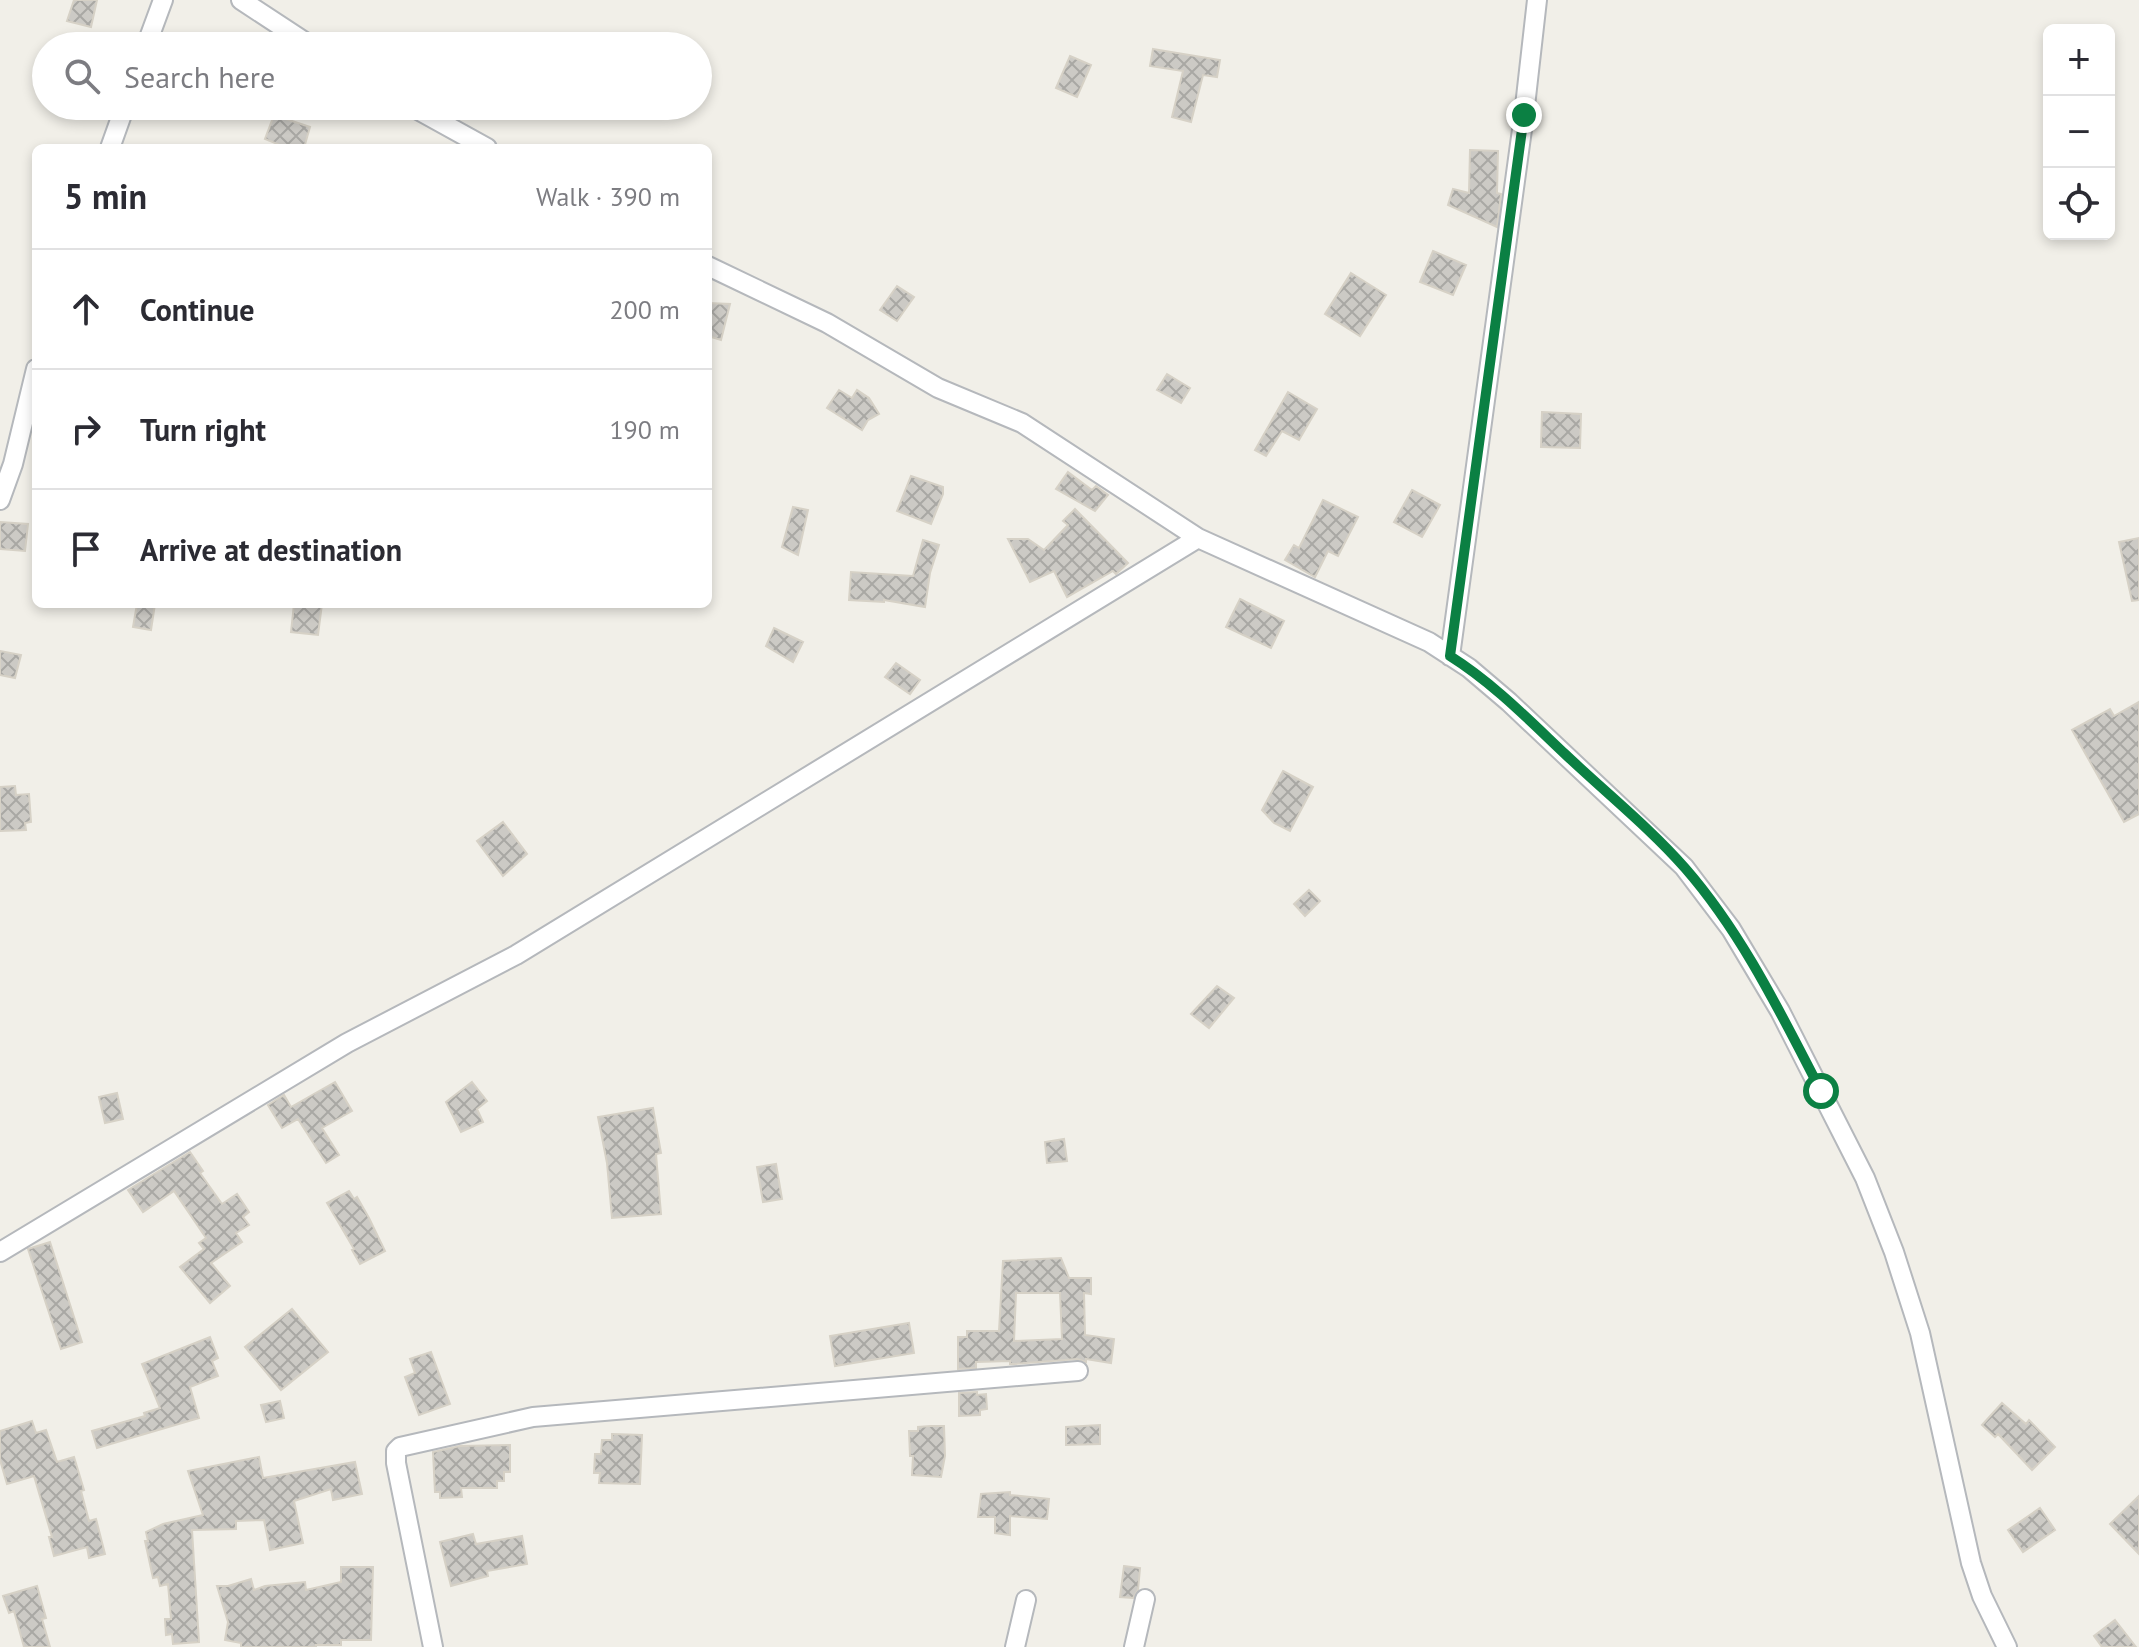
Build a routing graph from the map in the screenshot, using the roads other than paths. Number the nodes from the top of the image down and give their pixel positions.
1 (163, 0) edge
2 (241, 0) edge
3 (1537, 0) edge
4 (151, 32) edge
5 (290, 32) edge
6 (120, 120) edge
7 (436, 120) edge
8 (111, 144) edge
9 (480, 144) edge
10 (712, 268) edge
11 (32, 386) edge
12 (0, 500) edge
13 (1198, 538) junction
14 (1450, 656) junction
15 (0, 1252) edge
16 (1078, 1371) dead end
17 (1145, 1599) dead end
18 (1026, 1600) dead end
19 (433, 1647) edge
20 (1015, 1647) edge
21 (1134, 1647) edge
22 (2007, 1647) edge

1 - 4 street
2 - 5 street
3 - 14 street
6 - 8 street
7 - 9 street
10 - 13 street
11 - 12 street
13 - 14 street
13 - 15 street
14 - 22 street
16 - 19 street
17 - 21 street
18 - 20 street

